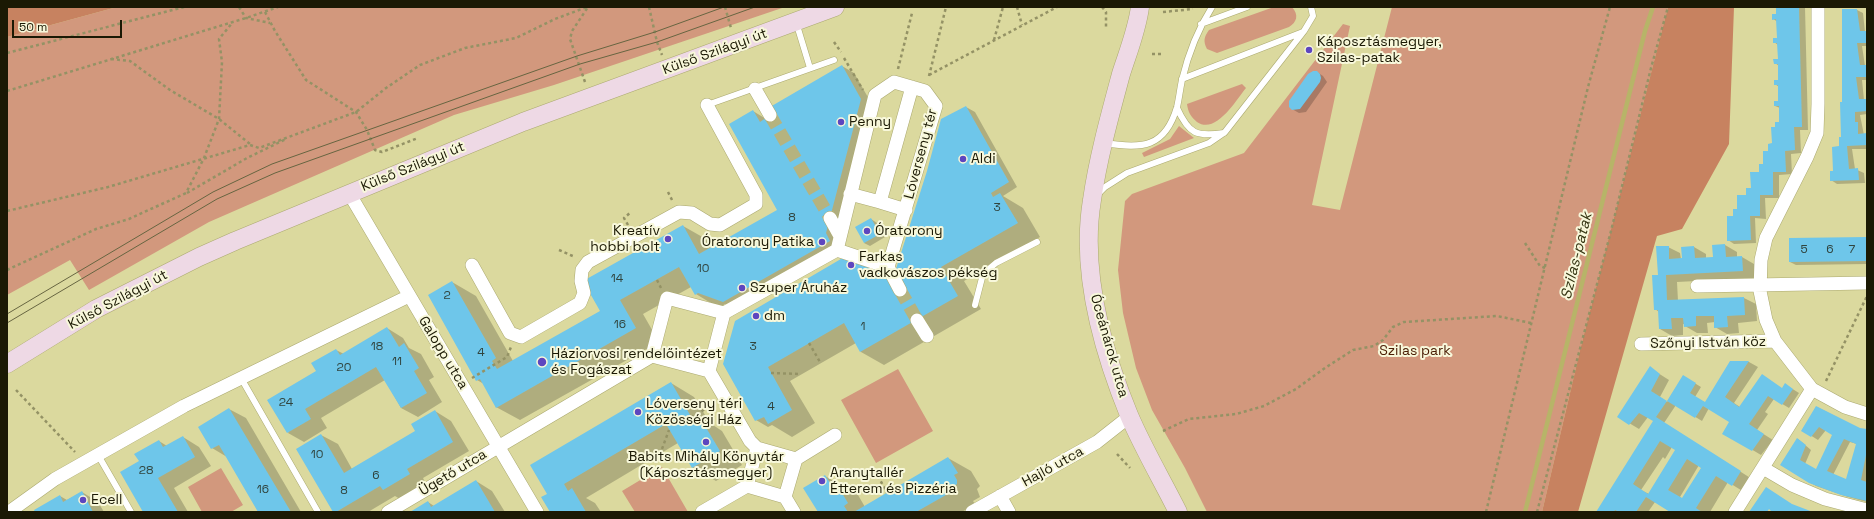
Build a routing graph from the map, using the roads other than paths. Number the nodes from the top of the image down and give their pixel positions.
1 (835, 7) edge
2 (1212, 7) edge
3 (1247, 7) edge
4 (1311, 7) edge
5 (1818, 7) edge
6 (1138, 9) edge
7 (796, 22) junction
8 (1201, 24) junction
9 (1304, 31) junction
10 (834, 60) dead end
11 (810, 68) junction
12 (1182, 79) junction
13 (912, 87) junction
14 (755, 89) junction
15 (707, 105) joint
16 (1177, 108) junction
17 (770, 116) tunnel mouth
18 (1225, 132) junction
19 (1104, 142) junction
20 (349, 193) junction
21 (850, 194) junction
22 (1091, 201) junction
23 (880, 202) junction
24 (906, 210) junction
25 (830, 218) tunnel mouth
26 (840, 236) junction
27 (1037, 242) dead end
28 (837, 250) junction
29 (472, 265) dead end
30 (888, 266) junction
31 (1867, 283) edge
32 (1760, 284) junction
33 (1697, 286) dead end
34 (900, 290) tunnel mouth
35 (409, 296) junction
36 (975, 305) dead end
37 (724, 313) junction
38 (917, 320) tunnel mouth
39 (927, 336) dead end
40 (1775, 342) junction
41 (1641, 344) dead end
42 (652, 356) junction
43 (7, 364) edge
44 (709, 370) junction
45 (241, 378) junction
46 (1816, 392) junction
47 (1867, 414) edge
48 (1130, 416) junction
49 (835, 435) dead end
50 (498, 446) junction
51 (757, 448) junction
52 (98, 455) junction
53 (796, 458) junction
54 (1763, 468) junction
55 (747, 486) junction
56 (1000, 496) junction
57 (785, 497) junction
58 (1867, 510) edge
59 (9, 512) edge
60 (130, 512) edge
61 (318, 512) edge
62 (388, 512) edge
63 (538, 512) edge
64 (702, 512) edge
65 (794, 512) edge
66 (972, 512) edge
67 (1009, 512) edge
68 (1178, 512) edge
69 (1735, 512) edge

1 - 7 street, Külső Szilágyi út
2 - 8 lane
3 - 8 lane
4 - 9 lane
5 - 32 street
6 - 19 street, Óceánárok utca
7 - 11 lane
7 - 20 street, Külső Szilágyi út
8 - 12 lane
9 - 12 lane
9 - 18 lane
10 - 11 lane
11 - 14 lane
12 - 16 lane
13 - 21 street, Lóverseny tér
13 - 23 street, Lóverseny tér
13 - 24 street, Lóverseny tér
14 - 15 lane
14 - 17 street
15 - 29 street
16 - 18 lane
16 - 19 lane
18 - 22 lane
19 - 22 street, Óceánárok utca
20 - 35 street, Galopp utca
20 - 43 street, Külső Szilágyi út
21 - 23 street, Lóverseny tér
21 - 26 street
22 - 48 street, Óceánárok utca
23 - 24 street, Lóverseny tér
24 - 30 street, Lóverseny tér
25 - 26 street
26 - 28 street
27 - 36 lane
28 - 30 street
28 - 37 street
30 - 34 street
31 - 32 street
32 - 33 street
32 - 40 street
35 - 45 street
35 - 50 street, Galopp utca
37 - 42 street
37 - 44 street
38 - 39 street
40 - 41 street, Szőnyi István köz
40 - 46 street
42 - 44 street
42 - 50 street
44 - 51 street
45 - 52 street
45 - 61 lane
46 - 47 street
46 - 54 street
48 - 56 street, Hajló utca
48 - 68 street, Óceánárok utca
49 - 53 street
50 - 62 street, Ügető utca
50 - 63 street, Galopp utca
51 - 53 street
51 - 55 street
52 - 59 street
52 - 60 lane
53 - 57 street
54 - 58 street
54 - 69 street
55 - 57 street
55 - 64 street
56 - 66 street, Hajló utca
56 - 67 street
57 - 65 street

